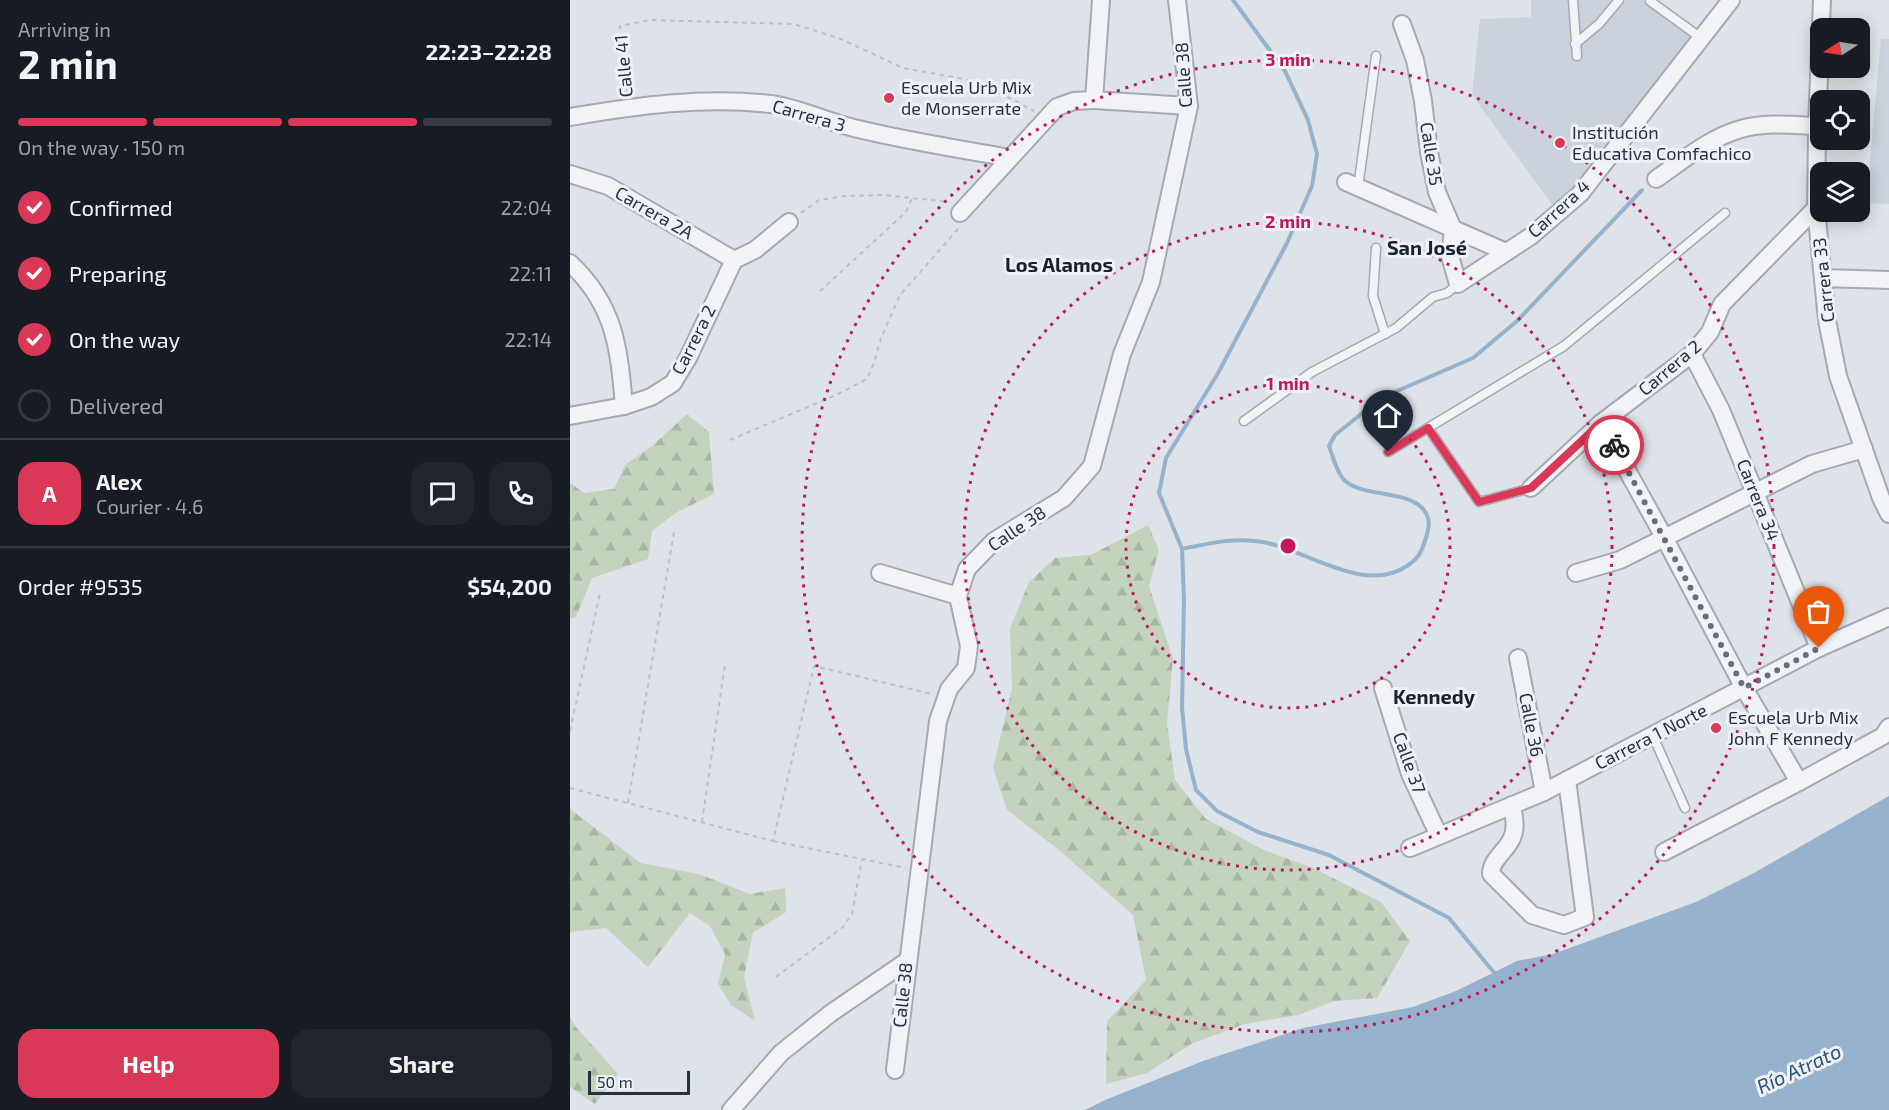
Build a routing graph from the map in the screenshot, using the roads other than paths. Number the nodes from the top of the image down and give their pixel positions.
1 (1101, 0) edge
2 (1177, 0) edge
3 (1573, 0) edge
4 (1619, 0) edge
5 (1731, 0) edge
6 (1822, 0) edge
7 (1650, 1) edge
8 (1402, 24) dead end
9 (1701, 38) junction
10 (1575, 44) junction
11 (1376, 56) dead end
12 (1577, 56) dead end
13 (1818, 90) edge
14 (1094, 100) junction
15 (1189, 106) junction
16 (570, 117) edge
17 (1810, 126) edge
18 (1010, 158) junction
19 (570, 174) edge
20 (1656, 179) dead end
21 (1352, 185) joint
22 (960, 213) road end
23 (1725, 213) dead end
24 (1810, 214) edge
25 (789, 222) road end
26 (1818, 222) edge
27 (1453, 229) junction
28 (1376, 248) dead end
29 (1506, 252) junction
30 (734, 260) junction
31 (570, 263) edge
32 (1824, 278) junction
33 (1889, 280) edge
34 (1458, 284) junction
35 (1384, 334) junction
36 (1692, 354) junction
37 (624, 406) junction
38 (570, 416) edge
39 (1244, 421) dead end
40 (1601, 423) junction
41 (1428, 428) junction
42 (1864, 449) junction
43 (1388, 452) dead end
44 (1531, 488) joint
45 (1754, 492) junction
46 (1885, 496) edge
47 (1889, 514) edge
48 (1665, 538) junction
49 (880, 573) dead end
50 (1576, 573) dead end
51 (958, 596) junction
52 (1889, 616) edge
53 (1819, 648) junction
54 (1518, 658) dead end
55 (1383, 688) dead end
56 (1744, 688) junction
57 (1889, 727) edge
58 (1653, 736) junction
59 (1567, 780) junction
60 (1799, 782) junction
61 (1544, 792) junction
62 (1512, 805) junction
63 (1685, 808) dead end
64 (1439, 836) junction
65 (1410, 848) dead end
66 (1664, 852) dead end
67 (907, 961) junction
68 (895, 1070) dead end
69 (731, 1110) edge

1 - 14 street
2 - 15 street, Calle 38
3 - 10 lane
4 - 10 lane
5 - 9 street, Carrera 4
6 - 13 street, Carrera 33
7 - 9 lane
8 - 27 street, Calle 35
9 - 29 street, Carrera 4
10 - 12 lane
11 - 21 lane
14 - 15 street
14 - 18 street
15 - 51 street, Calle 38
16 - 18 street, Carrera 3
17 - 20 street
18 - 22 street
19 - 30 street, Carrera 2A
21 - 27 street
23 - 41 lane
24 - 36 street, Carrera 2
25 - 30 street
26 - 32 street, Carrera 33
27 - 29 street
27 - 34 street, Calle 35
28 - 35 lane
29 - 34 street, Carrera 4
30 - 37 street, Carrera 2
31 - 37 street
32 - 33 street
32 - 42 street, Carrera 33
34 - 35 lane
35 - 39 lane
36 - 40 street, Carrera 2
36 - 45 street, Carrera 34
37 - 38 street, Carrera 2
40 - 44 street, Carrera 2
40 - 48 street
41 - 43 lane
41 - 44 lane
42 - 45 street
42 - 46 street, Carrera 33
45 - 48 street
45 - 53 street, Carrera 34
46 - 47 street, Carrera 33
48 - 50 street
48 - 56 street
49 - 51 street
51 - 67 street, Calle 38
52 - 53 street, Carrera 1 Norte
53 - 56 street, Carrera 1 Norte
54 - 61 street, Calle 36
55 - 64 street, Calle 37
56 - 58 street, Carrera 1 Norte
56 - 60 street
57 - 60 street
58 - 59 street, Carrera 1 Norte
58 - 63 lane
59 - 61 street, Carrera 1 Norte
59 - 62 street
60 - 66 street
61 - 62 street, Carrera 1 Norte
62 - 64 street, Carrera 1 Norte
64 - 65 street, Carrera 1 Norte
67 - 68 street, Calle 38
67 - 69 street

